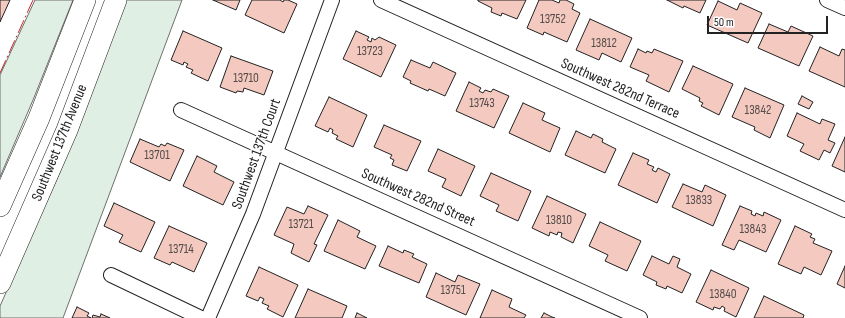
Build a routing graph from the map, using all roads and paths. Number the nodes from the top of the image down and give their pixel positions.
1 (85, 0) edge
2 (116, 0) edge
3 (332, 0) edge
4 (381, 0) edge
5 (827, 0) edge
6 (845, 8) edge
7 (181, 110) dead end
8 (276, 153) junction
9 (0, 206) edge
10 (845, 210) edge
11 (111, 275) dead end
12 (0, 284) edge
13 (201, 318) edge
14 (208, 318) edge
15 (640, 318) edge

1 - 9 main road, Southwest 137th Avenue
2 - 12 main road, Southwest 137th Avenue
3 - 8 street, Southwest 137th Court
4 - 10 street, Southwest 282nd Terrace
5 - 6 street
7 - 8 street, Southwest 282nd Street
8 - 14 street, Southwest 137th Court
8 - 15 street, Southwest 282nd Street
11 - 13 street

